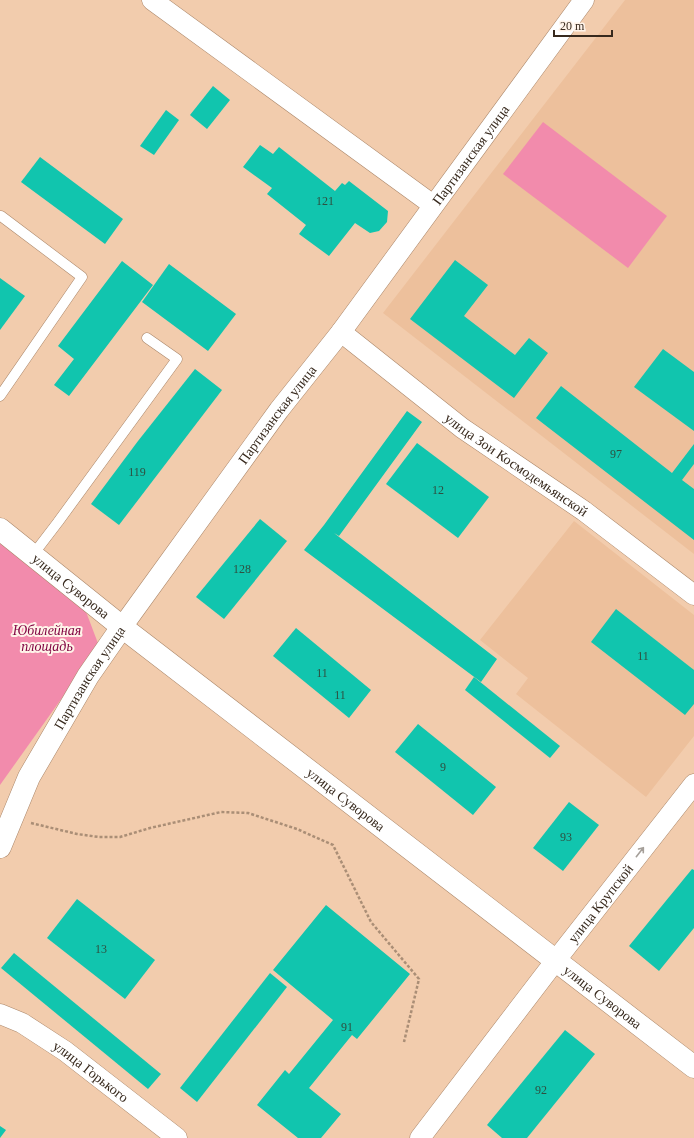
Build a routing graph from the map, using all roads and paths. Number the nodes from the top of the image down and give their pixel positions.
1 (152, 0) edge
2 (584, 0) edge
3 (433, 205) junction
4 (1, 216) edge
5 (341, 332) junction
6 (147, 338) dead end
7 (0, 396) edge
8 (0, 529) edge
9 (32, 556) junction
10 (694, 595) edge
11 (122, 627) junction
12 (694, 784) edge
13 (12, 818) junction
14 (0, 847) edge
15 (556, 960) junction
16 (0, 1014) edge
17 (404, 1042) dead end
18 (694, 1066) edge
19 (177, 1138) edge
20 (420, 1138) edge

1 - 3 street
2 - 3 street, Партизанская улица
3 - 5 street, Партизанская улица
4 - 7 lane
5 - 10 street, улица Зои Космодемьянской
5 - 11 street, Партизанская улица
6 - 9 lane
8 - 9 main road, улица Суворова
9 - 11 main road, улица Суворова
11 - 13 main road, Партизанская улица
11 - 15 main road, улица Суворова
15 -> 12 street, улица Крупской
13 - 14 main road, Партизанская улица
13 - 17 path
15 - 18 main road, улица Суворова
15 - 20 street, улица Крупской
16 - 19 street, улица Горького

